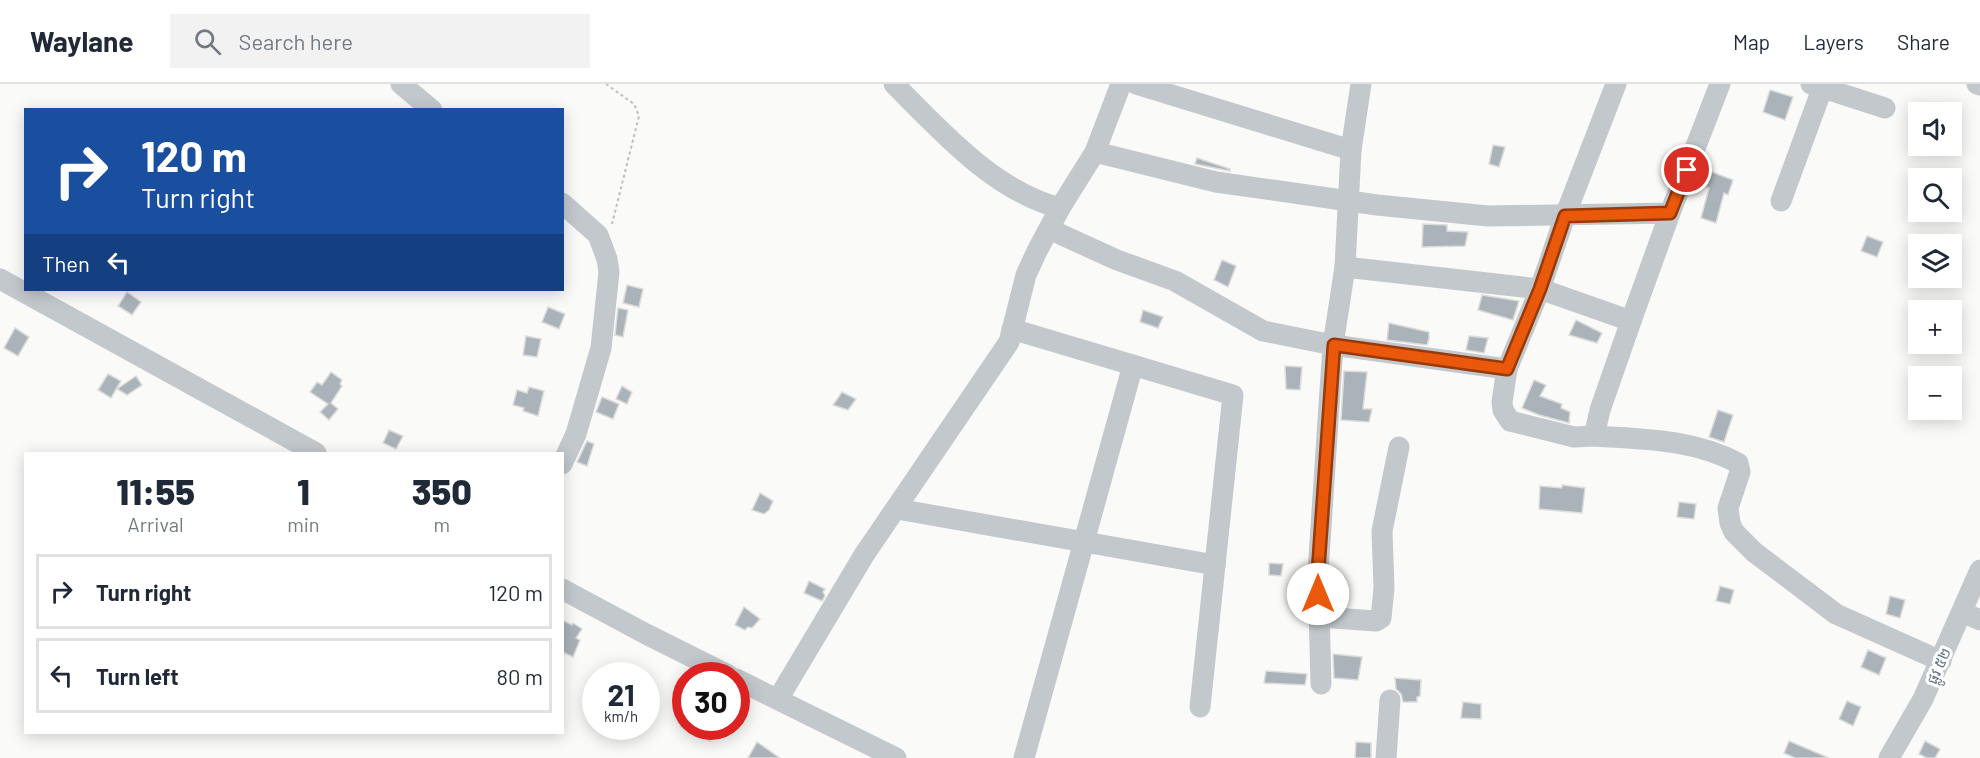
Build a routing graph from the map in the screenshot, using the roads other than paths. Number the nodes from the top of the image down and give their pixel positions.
1 (401, 84) edge
2 (894, 84) edge
3 (1120, 84) edge
4 (1136, 84) edge
5 (1361, 84) edge
6 (1616, 84) edge
7 (1720, 84) edge
8 (1817, 86) edge
9 (430, 108) edge
10 (1886, 108) dead end
11 (1351, 150) junction
12 (1095, 152) junction
13 (1349, 200) junction
14 (1781, 201) dead end
15 (564, 205) edge
16 (1060, 208) junction
17 (1670, 213) junction
18 (1565, 216) junction
19 (1049, 229) junction
20 (1345, 267) junction
21 (0, 279) edge
22 (1540, 289) junction
23 (1631, 321) junction
24 (1012, 329) junction
25 (1334, 345) junction
26 (1133, 365) junction
27 (1507, 369) junction
28 (1594, 436) junction
29 (1399, 447) dead end
30 (314, 452) edge
31 (564, 460) edge
32 (897, 509) junction
33 (1084, 542) junction
34 (1215, 566) junction
35 (1980, 570) edge
36 (564, 590) edge
37 (1971, 616) edge
38 (1319, 617) junction
39 (703, 662) edge
40 (1941, 662) junction
41 (1321, 684) dead end
42 (750, 686) edge
43 (778, 699) junction
44 (1390, 700) dead end
45 (1200, 707) dead end
46 (896, 758) edge
47 (1024, 758) edge
48 (1386, 758) edge
49 (1889, 758) edge

1 - 9 street
2 - 16 street
3 - 12 street
4 - 11 street
5 - 11 street
6 - 18 street
7 - 17 street
8 - 10 street
8 - 14 street
11 - 13 street
12 - 13 street
12 - 16 street
13 - 18 street
13 - 20 street
15 - 31 street
16 - 19 street
17 - 18 street
17 - 23 street
18 - 22 street
19 - 24 street
19 - 25 street
20 - 22 street
20 - 25 street
21 - 30 street
22 - 23 street
22 - 27 street
23 - 28 street
24 - 26 street
24 - 32 street
25 - 27 street
25 - 38 street
26 - 33 street
26 - 34 street
27 - 28 street
28 - 40 street
29 - 38 street
32 - 33 street
32 - 43 street
33 - 34 street
33 - 47 street
34 - 45 street
35 - 37 street, ផ្លូវ ៥២
36 - 39 street
37 - 40 street, ផ្លូវ ៥២
38 - 41 street
40 - 49 street, ផ្លូវ ៥២
42 - 43 street
43 - 46 street
44 - 48 street

